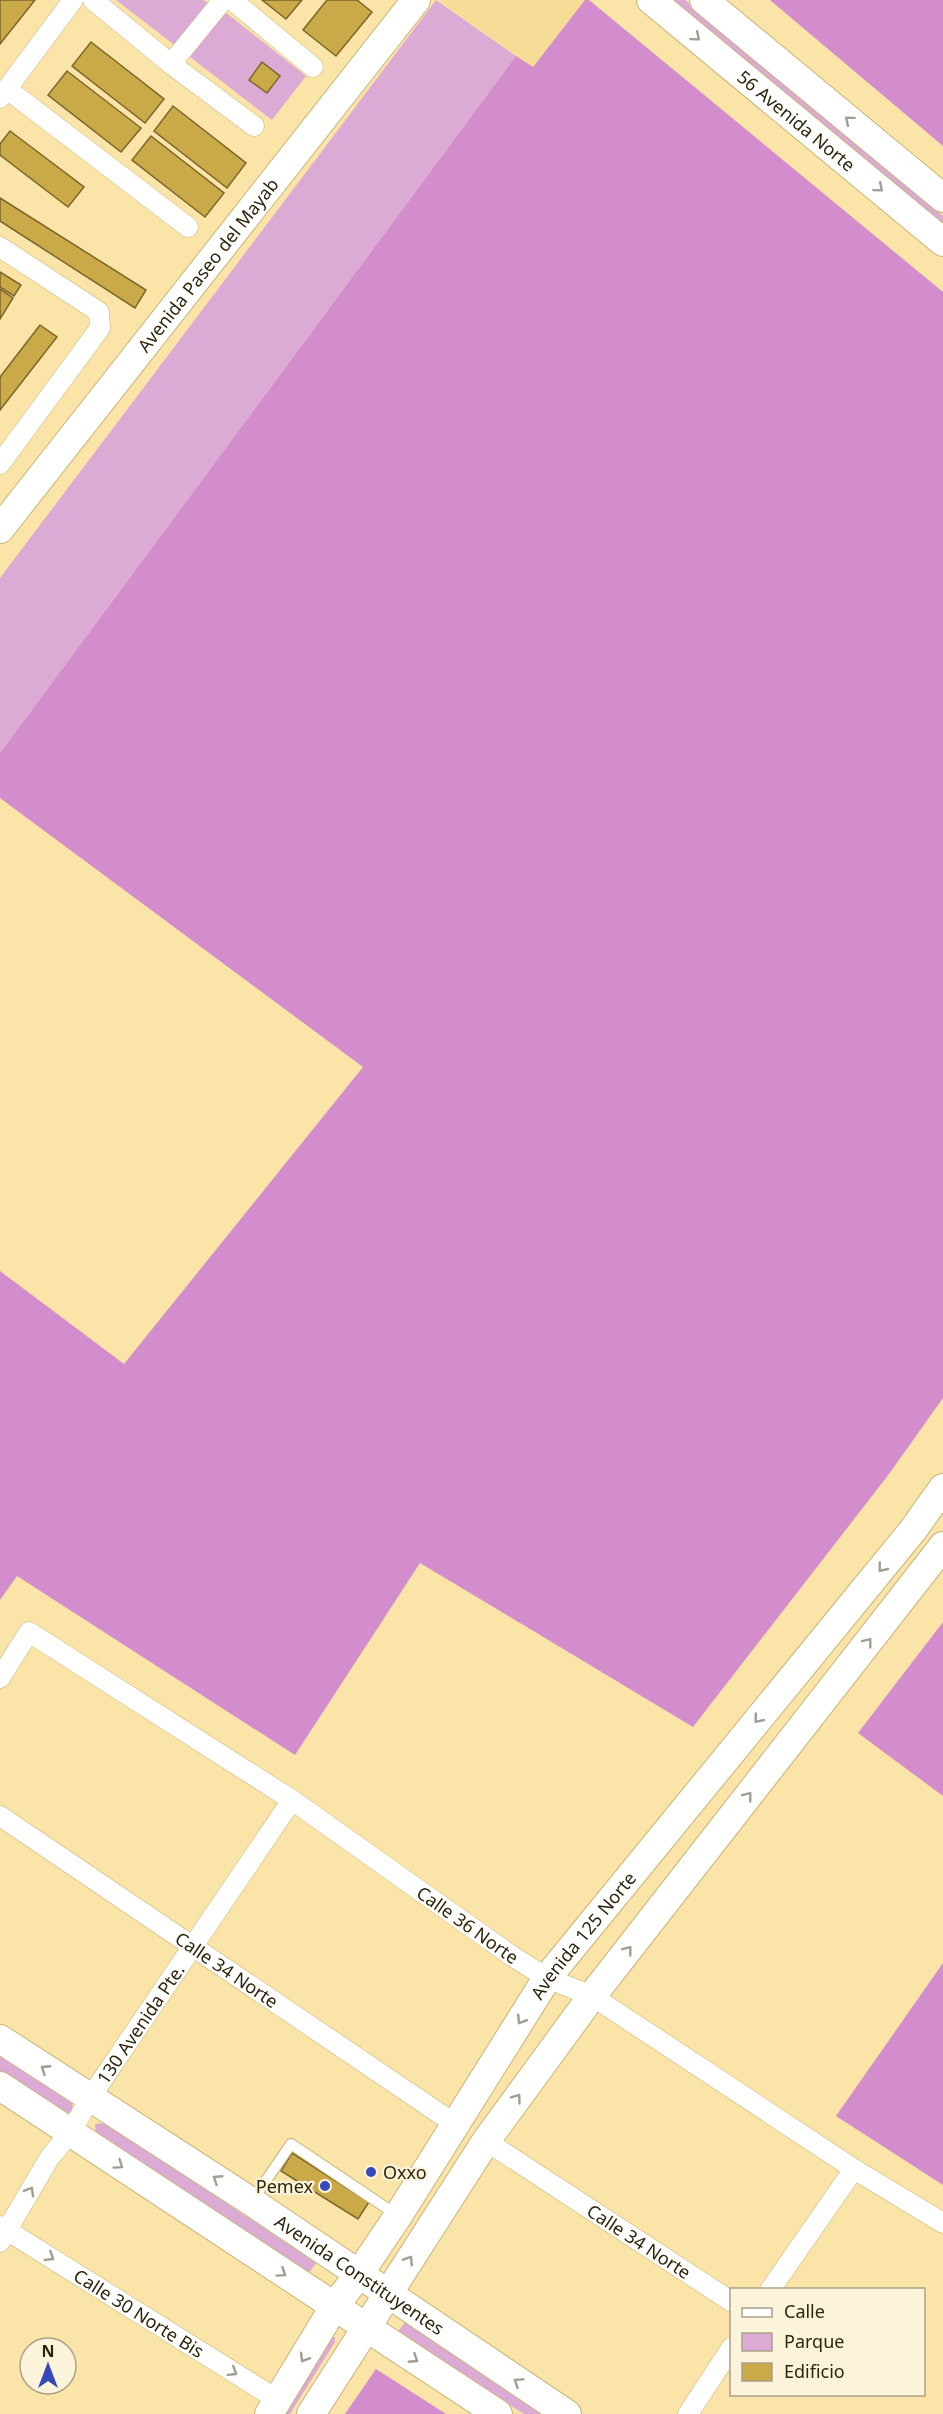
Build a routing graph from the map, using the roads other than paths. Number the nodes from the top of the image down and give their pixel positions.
1 (73, 0) edge
2 (93, 0) edge
3 (223, 0) edge
4 (232, 0) edge
5 (416, 0) edge
6 (651, 0) edge
7 (704, 0) edge
8 (171, 64) junction
9 (313, 67) dead end
10 (4, 94) edge
11 (254, 126) dead end
12 (943, 198) edge
13 (188, 228) dead end
14 (943, 242) edge
15 (0, 247) edge
16 (0, 464) edge
17 (0, 529) edge
18 (943, 1488) edge
19 (913, 1530) junction
20 (942, 1548) edge
21 (0, 1678) edge
22 (292, 1800) junction
23 (0, 1816) edge
24 (193, 1946) junction
25 (547, 1978) junction
26 (591, 1996) junction
27 (0, 2039) edge
28 (0, 2086) edge
29 (90, 2098) junction
30 (455, 2124) junction
31 (71, 2132) junction
32 (486, 2141) junction
33 (854, 2169) junction
34 (252, 2202) junction
35 (398, 2216) junction
36 (943, 2223) edge
37 (2, 2233) edge
38 (359, 2274) junction
39 (771, 2288) edge
40 (387, 2295) junction
41 (730, 2300) edge
42 (334, 2307) junction
43 (365, 2326) junction
44 (730, 2350) edge
45 (273, 2407) edge
46 (311, 2414) edge
47 (498, 2414) edge
48 (567, 2414) edge
49 (688, 2414) edge

1 - 10 street
2 - 8 street
3 - 8 street
4 - 9 street
5 - 17 main road, Avenida Paseo del Mayab
6 -> 14 main road, 56 Avenida Norte
12 -> 7 main road, 56 Avenida Norte
8 - 11 street
10 - 13 street
15 - 16 street
18 - 19 main road, Avenida 125 Norte
19 - 20 street
19 -> 25 main road, Avenida 125 Norte
26 -> 20 main road
21 - 22 street, Calle 36 Norte
22 - 24 street, 130 Avenida Pte.
22 - 25 street, Calle 36 Norte
23 - 24 street, Calle 34 Norte
24 - 29 street, 130 Avenida Pte.
24 - 30 street, Calle 34 Norte
25 - 26 street, Calle 36 Norte
25 -> 30 main road, Avenida 125 Norte
32 -> 26 main road
26 - 33 street, Calle 36 Norte
29 -> 27 main road, Avenida Constituyentes
28 - 31 main road
29 - 31 street, 130 Avenida Pte.
34 -> 29 main road, Avenida Constituyentes
30 - 35 main road, Avenida 125 Norte
37 -> 31 street, 130 Avenida Pte.
31 -> 42 main road
40 -> 32 main road
32 - 41 street, Calle 34 Norte
33 - 36 street, Calle 36 Norte
33 - 39 street
34 - 35 lane
34 - 38 main road, Avenida Constituyentes
35 - 38 main road, Avenida 125 Norte
37 -> 45 street, Calle 30 Norte Bis
38 - 40 main road, Avenida Constituyentes
38 - 42 main road, Avenida 125 Norte
40 - 43 main road
48 -> 40 main road, Avenida Constituyentes
42 - 43 main road
42 -> 45 main road, Avenida 125 Norte
43 - 46 main road
43 -> 47 main road
44 - 49 street

